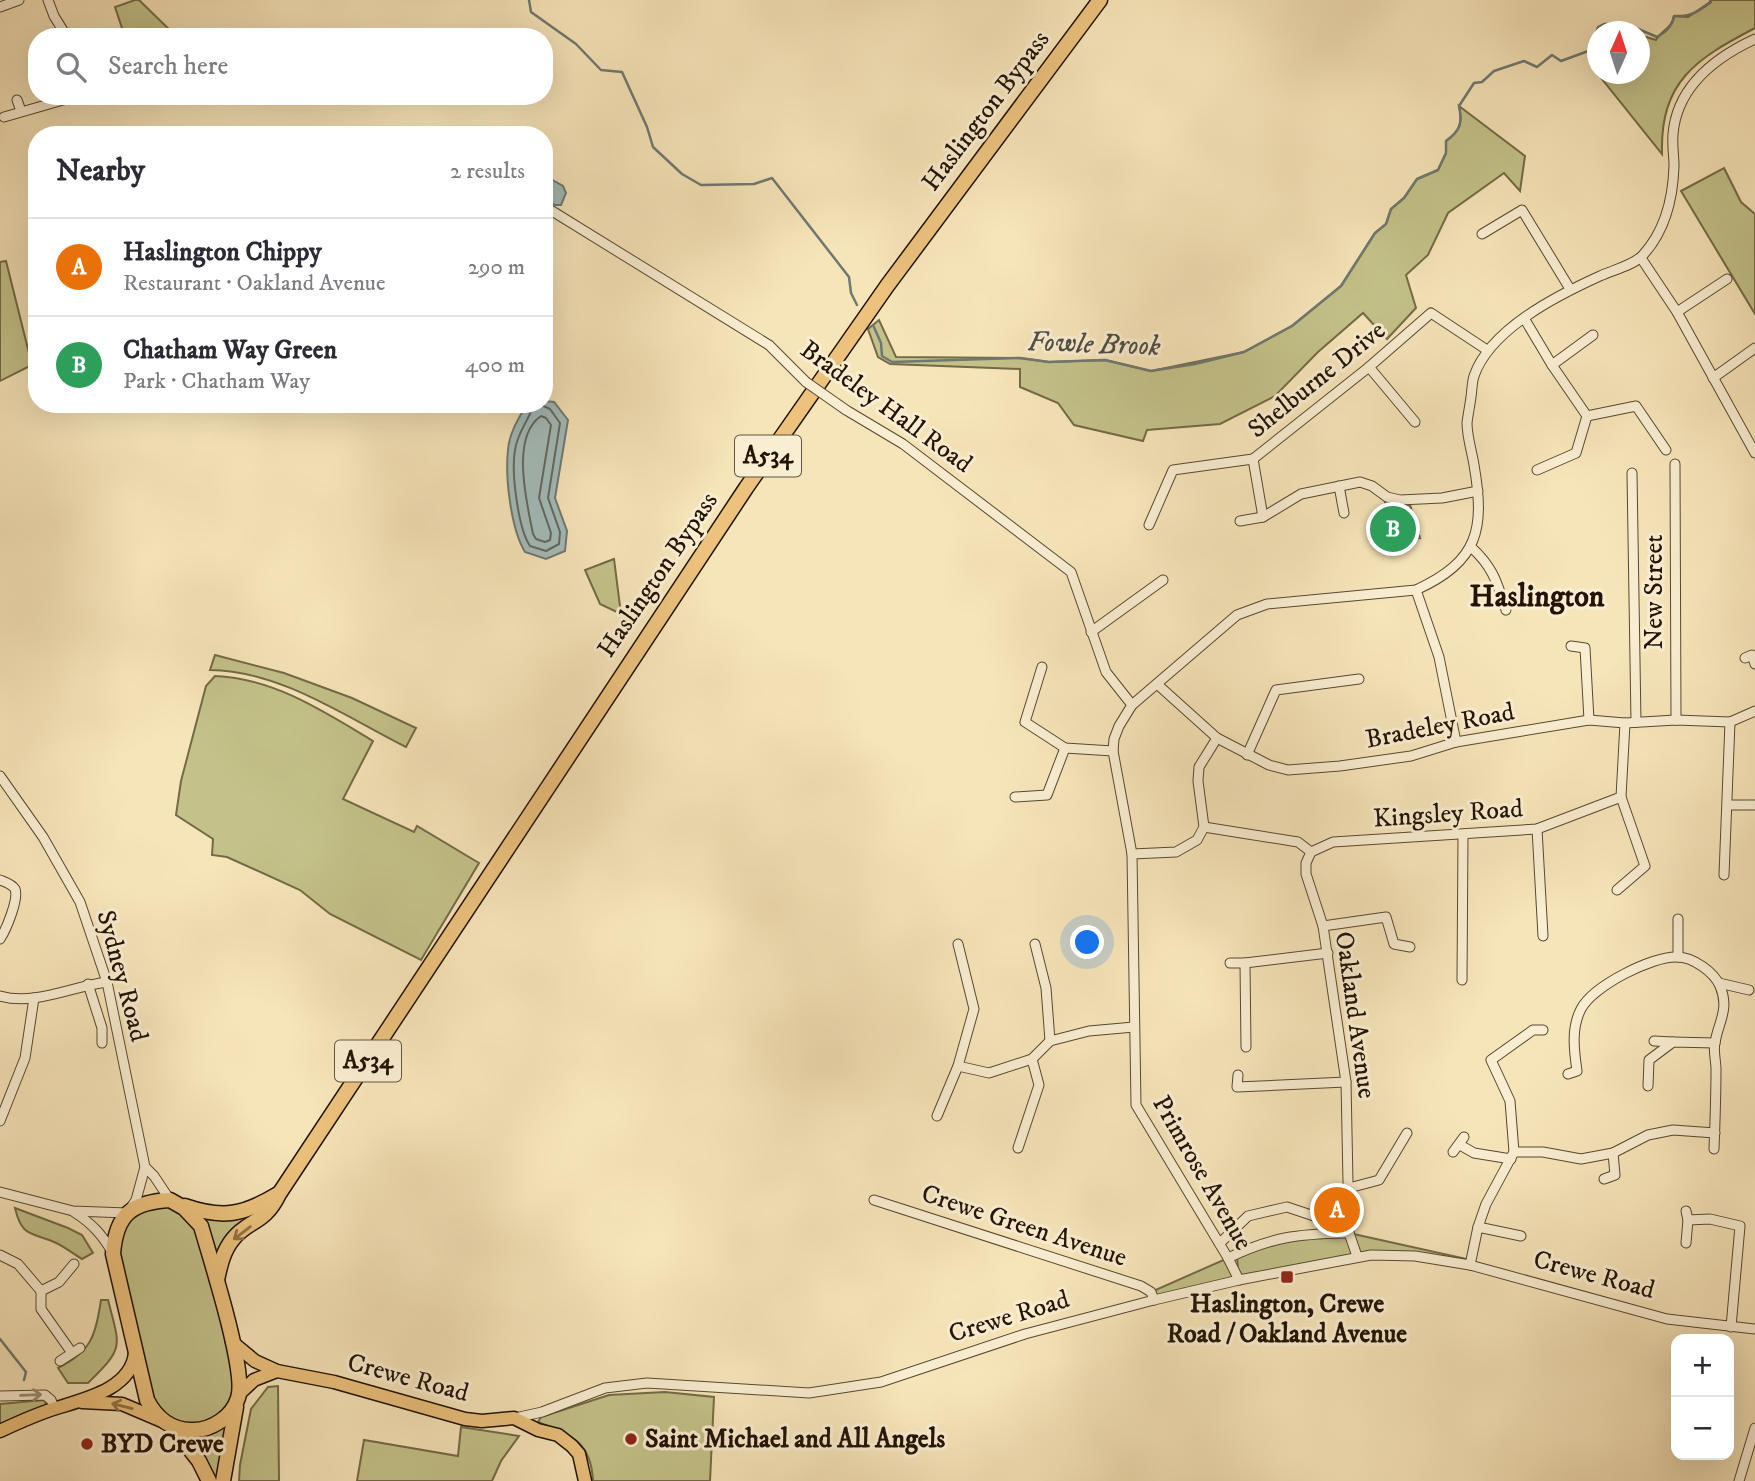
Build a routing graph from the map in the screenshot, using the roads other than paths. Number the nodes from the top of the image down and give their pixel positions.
1 (19, 0) edge
2 (48, 0) edge
3 (1100, 0) edge
4 (0, 7) edge
5 (61, 28) edge
6 (1755, 39) edge
7 (17, 100) dead end
8 (43, 105) edge
9 (21, 111) junction
10 (4, 117) dead end
11 (553, 212) edge
12 (1482, 234) dead end
13 (1641, 258) junction
14 (1727, 279) dead end
15 (1570, 289) junction
16 (1677, 312) junction
17 (1524, 318) junction
18 (1593, 335) dead end
19 (1755, 348) edge
20 (1487, 350) junction
21 (1552, 365) junction
22 (1369, 367) junction
23 (1713, 378) junction
24 (1587, 416) junction
25 (1415, 422) dead end
26 (1666, 450) dead end
27 (1755, 453) edge
28 (1254, 459) junction
29 (1675, 464) dead end
30 (1537, 470) dead end
31 (1632, 473) dead end
32 (1339, 486) junction
33 (1479, 491) junction
34 (1344, 513) dead end
35 (1263, 517) junction
36 (1240, 522) dead end
37 (1149, 525) dead end
38 (1471, 547) junction
39 (1163, 580) dead end
40 (1416, 590) junction
41 (1506, 610) dead end
42 (1091, 632) junction
43 (1571, 646) dead end
44 (1745, 658) dead end
45 (1755, 664) edge
46 (1042, 667) dead end
47 (1359, 679) dead end
48 (1157, 684) junction
49 (1132, 705) junction
50 (1755, 711) edge
51 (1589, 719) junction
52 (1676, 720) junction
53 (1636, 722) junction
54 (1730, 722) junction
55 (1625, 723) junction
56 (1217, 738) junction
57 (1457, 742) junction
58 (1065, 748) junction
59 (1113, 751) junction
60 (1247, 755) junction
61 (0, 776) edge
62 (1015, 797) dead end
63 (1621, 797) junction
64 (1728, 805) junction
65 (1755, 805) edge
66 (1204, 827) junction
67 (1537, 829) junction
68 (1463, 835) junction
69 (1311, 852) junction
70 (1132, 854) junction
71 (1724, 875) dead end
72 (0, 880) edge
73 (1617, 890) dead end
74 (1678, 919) dead end
75 (1322, 926) junction
76 (1543, 936) dead end
77 (0, 939) edge
78 (958, 944) dead end
79 (1035, 944) dead end
80 (1410, 947) dead end
81 (1328, 954) junction
82 (1678, 957) junction
83 (1230, 963) dead end
84 (1245, 963) junction
85 (1462, 980) dead end
86 (107, 982) junction
87 (1719, 983) junction
88 (88, 984) junction
89 (1749, 990) dead end
90 (0, 996) edge
91 (34, 998) junction
92 (1134, 1027) junction
93 (1543, 1030) dead end
94 (1050, 1041) junction
95 (1654, 1041) dead end
96 (1673, 1042) junction
97 (102, 1043) dead end
98 (1714, 1043) junction
99 (1246, 1047) dead end
100 (1032, 1059) junction
101 (958, 1066) junction
102 (1577, 1073) dead end
103 (1238, 1074) dead end
104 (1346, 1082) junction
105 (1648, 1086) dead end
106 (937, 1116) dead end
107 (0, 1121) edge
108 (1407, 1133) dead end
109 (1714, 1133) junction
110 (1459, 1145) dead end
111 (1018, 1148) dead end
112 (1714, 1149) dead end
113 (1613, 1153) junction
114 (1512, 1155) junction
115 (145, 1167) junction
116 (1604, 1179) dead end
117 (1349, 1188) junction
118 (0, 1192) edge
119 (279, 1194) junction
120 (874, 1200) dead end
121 (173, 1201) junction
122 (73, 1211) junction
123 (128, 1212) junction
124 (1478, 1227) junction
125 (1349, 1233) junction
126 (1521, 1236) dead end
127 (1220, 1243) junction
128 (1686, 1243) dead end
129 (113, 1254) junction
130 (0, 1255) edge
131 (1357, 1256) junction
132 (1228, 1258) junction
133 (74, 1264) dead end
134 (1470, 1265) junction
135 (216, 1280) junction
136 (1239, 1280) junction
137 (41, 1291) junction
138 (1154, 1300) junction
139 (1731, 1327) junction
140 (1755, 1329) edge
141 (232, 1342) junction
142 (135, 1349) junction
143 (60, 1361) dead end
144 (277, 1371) junction
145 (0, 1396) edge
146 (239, 1396) junction
147 (76, 1402) junction
148 (55, 1409) junction
149 (514, 1418) junction
150 (169, 1424) junction
151 (1755, 1428) edge
152 (0, 1431) edge
153 (209, 1481) edge
154 (223, 1481) edge
155 (585, 1481) edge
156 (1739, 1481) edge

1 - 4 street
2 - 5 street
3 - 119 highway, Haslington Bypass / A534
6 - 13 street
7 - 9 street
8 - 9 street
9 - 10 street
11 - 42 street, Bradeley Hall Road, bridge
12 - 15 street
13 - 15 street, Primrose Avenue
13 - 16 street
14 - 16 street
15 - 17 street, Primrose Avenue
16 - 23 street
17 - 20 street, Primrose Avenue
17 - 21 street
18 - 21 street
19 - 23 street
20 - 22 street, Shelburne Drive
20 - 33 street, Primrose Avenue
21 - 24 street
22 - 25 street
22 - 28 street, Shelburne Drive
23 - 27 street
24 - 26 street
24 - 30 street
28 - 35 street
28 - 37 street, Shelburne Drive
29 - 52 street, New Street
31 - 53 street
32 - 33 street
32 - 34 street
32 - 35 street
33 - 38 street, Primrose Avenue
35 - 36 street
38 - 40 street, Primrose Avenue
38 - 41 street
39 - 42 street
40 - 48 street, Primrose Avenue
40 - 57 street
42 - 49 street, Bradeley Hall Road
43 - 51 street
44 - 45 street
46 - 58 street
47 - 60 street
48 - 49 street, Primrose Avenue
48 - 56 street, Bradeley Road
49 - 59 street, Primrose Avenue
50 - 54 street, Bradeley Road
51 - 55 street, Bradeley Road
51 - 57 street, Bradeley Road
52 - 53 street, Bradeley Road
52 - 54 street, Bradeley Road
53 - 55 street, Bradeley Road
54 - 64 street
55 - 63 street
56 - 60 street, Bradeley Road
56 - 66 street
57 - 60 street, Bradeley Road
58 - 59 street
58 - 62 street
59 - 70 street, Primrose Avenue
61 - 86 street, Sydney Road
63 - 67 street, Kingsley Road
63 - 73 street
64 - 65 street
64 - 71 street
66 - 69 street
66 - 70 street
67 - 68 street, Kingsley Road
67 - 76 street
68 - 69 street, Kingsley Road
68 - 85 street
69 - 75 street, Oakland Avenue
70 - 92 street, Primrose Avenue
72 - 77 street
74 - 82 street
75 - 80 street
75 - 81 street, Oakland Avenue
78 - 101 street
79 - 94 street
81 - 84 street
81 - 104 street, Oakland Avenue
82 - 87 street
82 - 102 street
83 - 84 street
84 - 99 street
86 - 88 street
86 - 115 street, Sydney Road
87 - 89 street
87 - 98 street
88 - 91 street
88 - 97 street, Sydney Road
90 - 91 street
91 - 107 street
92 - 94 street
92 - 127 street, Primrose Avenue
93 - 114 street
94 - 100 street
95 - 96 street
96 - 98 street
96 - 105 street
98 - 109 street
100 - 101 street
100 - 111 street
101 - 106 street
103 - 104 street
104 - 117 street, Oakland Avenue
108 - 117 street
109 - 112 street
109 - 113 street
110 - 114 street
113 - 114 street
113 - 116 street
114 - 124 street
115 - 121 street, Sydney Road
115 - 123 street, Sydney Road
117 - 125 street, Oakland Avenue
118 - 122 street
119 - 121 highway
119 -> 135 highway, Haslington Bypass / A534
120 - 138 street, Crewe Green Avenue
121 - 123 highway
121 - 135 highway
122 - 123 street
122 - 129 street
123 - 129 highway
124 - 126 street
124 - 134 street
125 - 127 street
125 - 131 street, Oakland Avenue
125 - 132 street
127 - 132 street, Primrose Avenue
128 - 139 street
129 - 142 highway
130 - 137 street
131 - 134 street, Crewe Road
131 - 136 street, Crewe Road
132 - 136 street, Primrose Avenue
133 - 137 street
134 - 139 street, Crewe Road
135 - 141 highway
136 - 138 street, Crewe Road
137 - 143 street
138 - 149 street, Crewe Road
139 - 140 street, Crewe Road
141 - 144 main road, Crewe Road
141 - 146 highway
142 - 147 main road
142 - 150 highway
144 - 146 main road
144 - 149 main road, Crewe Road
145 -> 148 street
146 - 150 highway
146 - 154 highway
147 - 148 main road
150 -> 147 main road
148 - 152 main road
149 - 155 main road
150 - 153 highway
151 - 156 street

